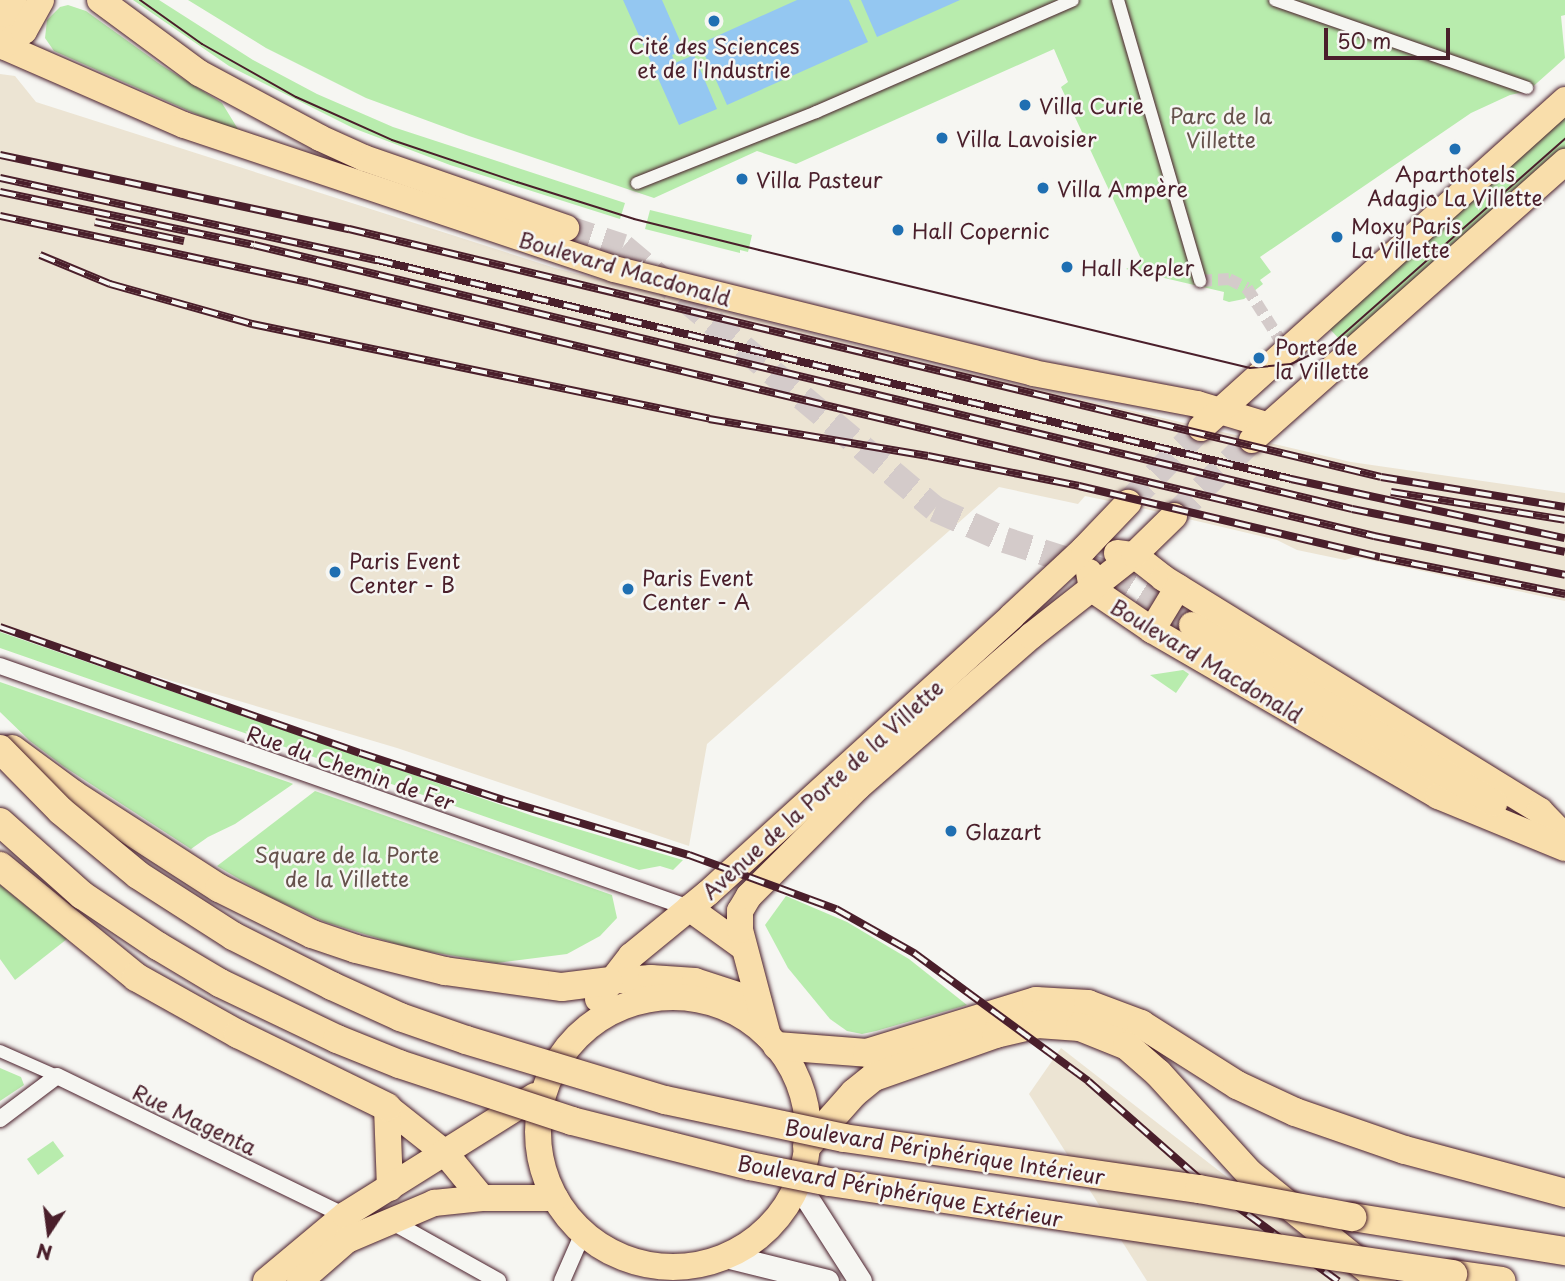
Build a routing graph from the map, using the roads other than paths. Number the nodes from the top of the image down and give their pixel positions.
1 (13, 0) edge
2 (40, 0) edge
3 (100, 0) edge
4 (1118, 0) edge
5 (1275, 0) edge
6 (1079, 3) edge
7 (1, 41) edge
8 (1527, 88) dead end
9 (1565, 100) edge
10 (1565, 162) edge
11 (637, 183) dead end
12 (566, 228) tunnel mouth
13 (1200, 281) dead end
14 (1221, 410) junction
15 (1201, 428) tunnel mouth
16 (1128, 503) tunnel mouth
17 (1174, 516) tunnel mouth
18 (1084, 549) junction
19 (1134, 555) junction
20 (1178, 587) junction
21 (1092, 589) junction
22 (1012, 616) junction
23 (1192, 625) tunnel mouth
24 (1152, 630) junction
25 (1031, 636) junction
26 (0, 666) edge
27 (0, 737) edge
28 (0, 749) edge
29 (0, 822) edge
30 (1565, 837) edge
31 (1565, 847) edge
32 (0, 866) edge
33 (689, 908) junction
34 (743, 947) junction
35 (609, 981) junction
36 (759, 1002) junction
37 (574, 1040) junction
38 (772, 1041) junction
39 (0, 1051) edge
40 (57, 1076) junction
41 (1237, 1085) junction
42 (544, 1090) junction
43 (387, 1107) junction
44 (0, 1119) edge
45 (1204, 1123) junction
46 (807, 1146) junction
47 (445, 1153) junction
48 (798, 1184) junction
49 (390, 1188) junction
50 (1565, 1193) edge
51 (482, 1198) junction
52 (555, 1198) junction
53 (336, 1211) junction
54 (380, 1224) junction
55 (583, 1233) junction
56 (331, 1239) junction
57 (1565, 1251) edge
58 (726, 1256) junction
59 (266, 1281) edge
60 (300, 1281) edge
61 (498, 1281) edge
62 (562, 1281) edge
63 (827, 1281) edge
64 (860, 1281) edge
65 (1382, 1281) edge
66 (1502, 1281) edge

1 - 7 main road
2 - 7 main road
3 - 12 main road, Boulevard Macdonald
4 - 13 street
5 - 8 street
6 - 11 street
7 - 14 main road, Boulevard Macdonald
9 - 14 main road
10 - 14 main road, Boulevard Macdonald
14 - 15 main road
16 - 18 main road, Avenue de la Porte de la Villette
17 - 19 main road, Avenue de la Porte de la Villette
18 - 19 main road
18 - 21 main road, Boulevard Macdonald
18 - 22 main road, Avenue de la Porte de la Villette
19 - 20 main road
19 - 21 main road, Avenue de la Porte de la Villette
20 - 24 main road
20 - 30 main road
21 - 24 main road, Boulevard Macdonald
21 - 25 main road, Avenue de la Porte de la Villette
22 - 25 main road
22 - 33 main road, Avenue de la Porte de la Villette
23 - 31 main road, Boulevard Macdonald
24 - 31 main road, Boulevard Macdonald
25 - 34 main road, Avenue de la Porte de la Villette
26 - 33 street, Rue du Chemin de Fer
27 - 35 highway
28 - 57 highway, Boulevard Périphérique Intérieur, bridge
29 - 66 highway, Boulevard Périphérique Extérieur, bridge
32 - 43 highway
33 - 34 main road
33 - 35 main road, Avenue de la Porte de la Villette
34 - 36 main road, Avenue de la Porte de la Villette
35 - 36 main road
35 - 37 main road, Avenue de la Porte de la Villette
36 - 38 main road, Avenue de la Porte de la Villette
37 - 38 main road
37 - 42 main road
38 - 41 highway
38 - 46 main road
39 - 40 street, Rue Magenta
40 - 44 street
40 - 53 street, Rue Magenta
41 - 45 highway
41 - 50 highway
42 - 47 main road
42 - 52 main road
43 - 47 main road
43 - 49 main road
45 - 46 highway
45 - 65 highway
46 - 48 main road
47 - 49 main road
47 - 51 main road
48 - 58 main road
48 - 64 main road
49 - 53 main road
51 - 52 main road
51 - 54 main road
52 - 55 main road
53 - 54 street, Rue Magenta
53 - 56 main road
54 - 56 main road
54 - 61 street, Rue Magenta
55 - 58 main road
55 - 62 street
56 - 59 main road
56 - 60 main road
58 - 63 main road

